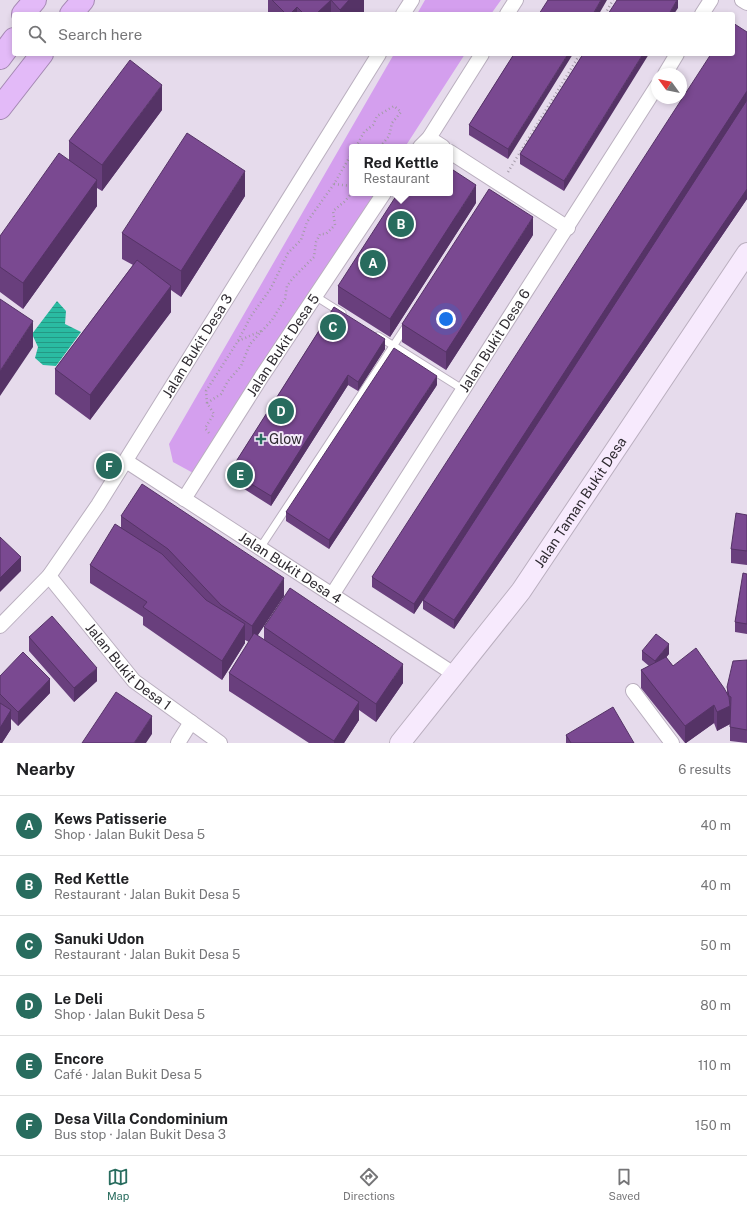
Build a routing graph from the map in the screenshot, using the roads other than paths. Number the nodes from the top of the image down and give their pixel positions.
1 (35, 0) edge
2 (42, 0) edge
3 (84, 0) edge
4 (412, 0) edge
5 (516, 0) edge
6 (711, 0) edge
7 (742, 0) edge
8 (747, 3) edge
9 (25, 12) edge
10 (33, 12) edge
11 (75, 12) edge
12 (404, 12) edge
13 (508, 12) edge
14 (703, 12) edge
15 (12, 28) edge
16 (12, 42) edge
17 (0, 43) edge
18 (36, 56) edge
19 (40, 56) edge
20 (377, 56) edge
21 (481, 56) edge
22 (676, 56) edge
23 (0, 58) edge
24 (669, 68) edge
25 (651, 96) edge
26 (0, 108) edge
27 (425, 143) edge
28 (453, 154) edge
29 (382, 196) edge
30 (568, 228) junction
31 (747, 253) edge
32 (315, 296) junction
33 (348, 317) edge
34 (410, 320) edge
35 (374, 334) edge
36 (393, 346) junction
37 (464, 390) junction
38 (126, 461) junction
39 (184, 499) junction
40 (260, 548) junction
41 (49, 576) junction
42 (332, 594) junction
43 (0, 626) edge
44 (454, 674) junction
45 (633, 691) dead end
46 (191, 722) junction
47 (178, 743) edge
48 (220, 743) edge
49 (400, 743) edge
50 (672, 743) edge

1 - 9 highway
2 - 10 highway
3 - 11 highway
4 - 12 street
5 - 13 street
6 - 14 street
7 - 8 street
15 - 17 highway
16 - 23 highway
18 - 26 highway
19 - 26 highway
20 - 38 street, Jalan Bukit Desa 3
21 - 27 street
22 - 24 street
25 - 30 street, Jalan Bukit Desa 6
28 - 30 street
29 - 32 street, Jalan Bukit Desa 5
30 - 37 street, Jalan Bukit Desa 6
31 - 44 street, Jalan Taman Bukit Desa
32 - 33 lane
32 - 39 street, Jalan Bukit Desa 5
34 - 36 lane
35 - 36 lane
36 - 37 lane
36 - 40 lane
37 - 42 street, Jalan Bukit Desa 6
38 - 39 street, Jalan Bukit Desa 4
38 - 41 street, Jalan Bukit Desa 3
39 - 40 street, Jalan Bukit Desa 4
40 - 42 street, Jalan Bukit Desa 4
41 - 43 street, Jalan Bukit Desa 3
41 - 46 street, Jalan Bukit Desa 1
42 - 44 street, Jalan Bukit Desa 4
44 - 49 street, Jalan Taman Bukit Desa
45 - 50 street
46 - 47 street
46 - 48 street, Jalan Bukit Desa 1

